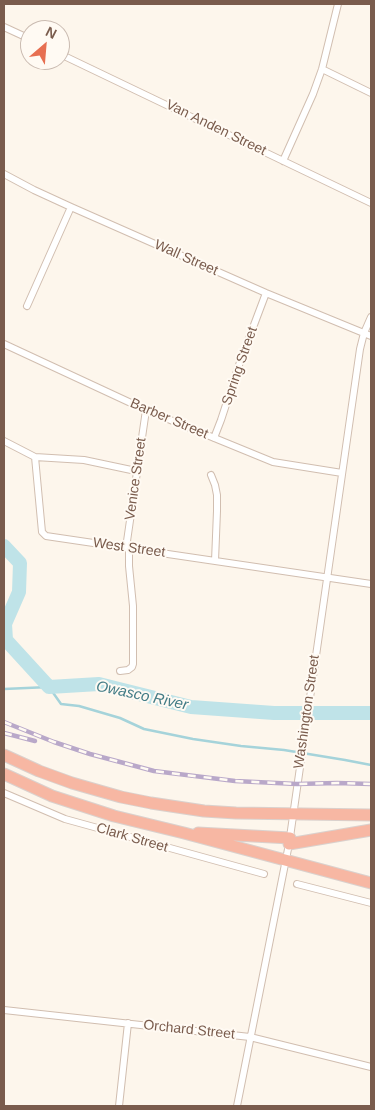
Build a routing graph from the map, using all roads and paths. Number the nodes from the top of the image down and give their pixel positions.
1 (338, 4) edge
2 (4, 26) edge
3 (20, 34) edge
4 (70, 59) edge
5 (322, 69) junction
6 (371, 93) edge
7 (283, 161) junction
8 (4, 174) edge
9 (371, 203) edge
10 (70, 207) junction
11 (266, 293) junction
12 (27, 306) dead end
13 (371, 317) edge
14 (368, 335) edge
15 (4, 344) edge
16 (146, 410) junction
17 (214, 438) junction
18 (4, 441) edge
19 (35, 456) junction
20 (136, 472) junction
21 (342, 473) junction
22 (211, 475) dead end
23 (128, 548) junction
24 (215, 561) junction
25 (327, 578) junction
26 (371, 584) edge
27 (120, 671) dead end
28 (4, 754) edge
29 (4, 774) edge
30 (4, 793) edge
31 (293, 814) junction
32 (371, 815) edge
33 (371, 830) edge
34 (184, 833) junction
35 (289, 841) junction
36 (286, 861) junction
37 (264, 874) dead end
38 (371, 883) edge
39 (297, 884) dead end
40 (371, 903) edge
41 (4, 1010) edge
42 (128, 1023) junction
43 (250, 1037) junction
44 (371, 1067) edge
45 (118, 1106) edge
46 (236, 1106) edge

1 - 5 street
2 - 3 street
4 - 7 street, Van Anden Street
5 - 6 street
5 - 7 street
7 - 9 street, Van Anden Street
8 - 10 street, Wall Street
10 - 11 street, Wall Street
10 - 12 street
11 - 14 street, Wall Street
11 - 17 street, Spring Street
13 - 14 street, Washington Street
14 - 21 street, Washington Street
15 - 16 street, Barber Street
16 - 17 street, Barber Street
16 - 20 street, Venice Street
17 - 21 street, Barber Street
18 - 19 street
19 - 20 street
19 - 23 street, West Street
20 - 23 street, Venice Street
21 - 25 street, Washington Street
22 - 24 street
23 - 24 street, West Street
23 - 27 street, Venice Street
24 - 25 street, West Street
25 - 26 street, West Street
25 - 31 street, Washington Street
28 - 31 highway
29 - 34 highway
30 - 37 street, Clark Street
31 - 32 highway
31 - 35 street, Washington Street
33 - 35 highway
34 - 35 highway
34 - 36 highway
35 - 36 street, Washington Street
36 - 38 highway
36 - 43 street, Washington Street
39 - 40 street
41 - 42 street, Orchard Street
42 - 43 street, Orchard Street
42 - 45 street
43 - 44 street, Orchard Street
43 - 46 street, Washington Street

